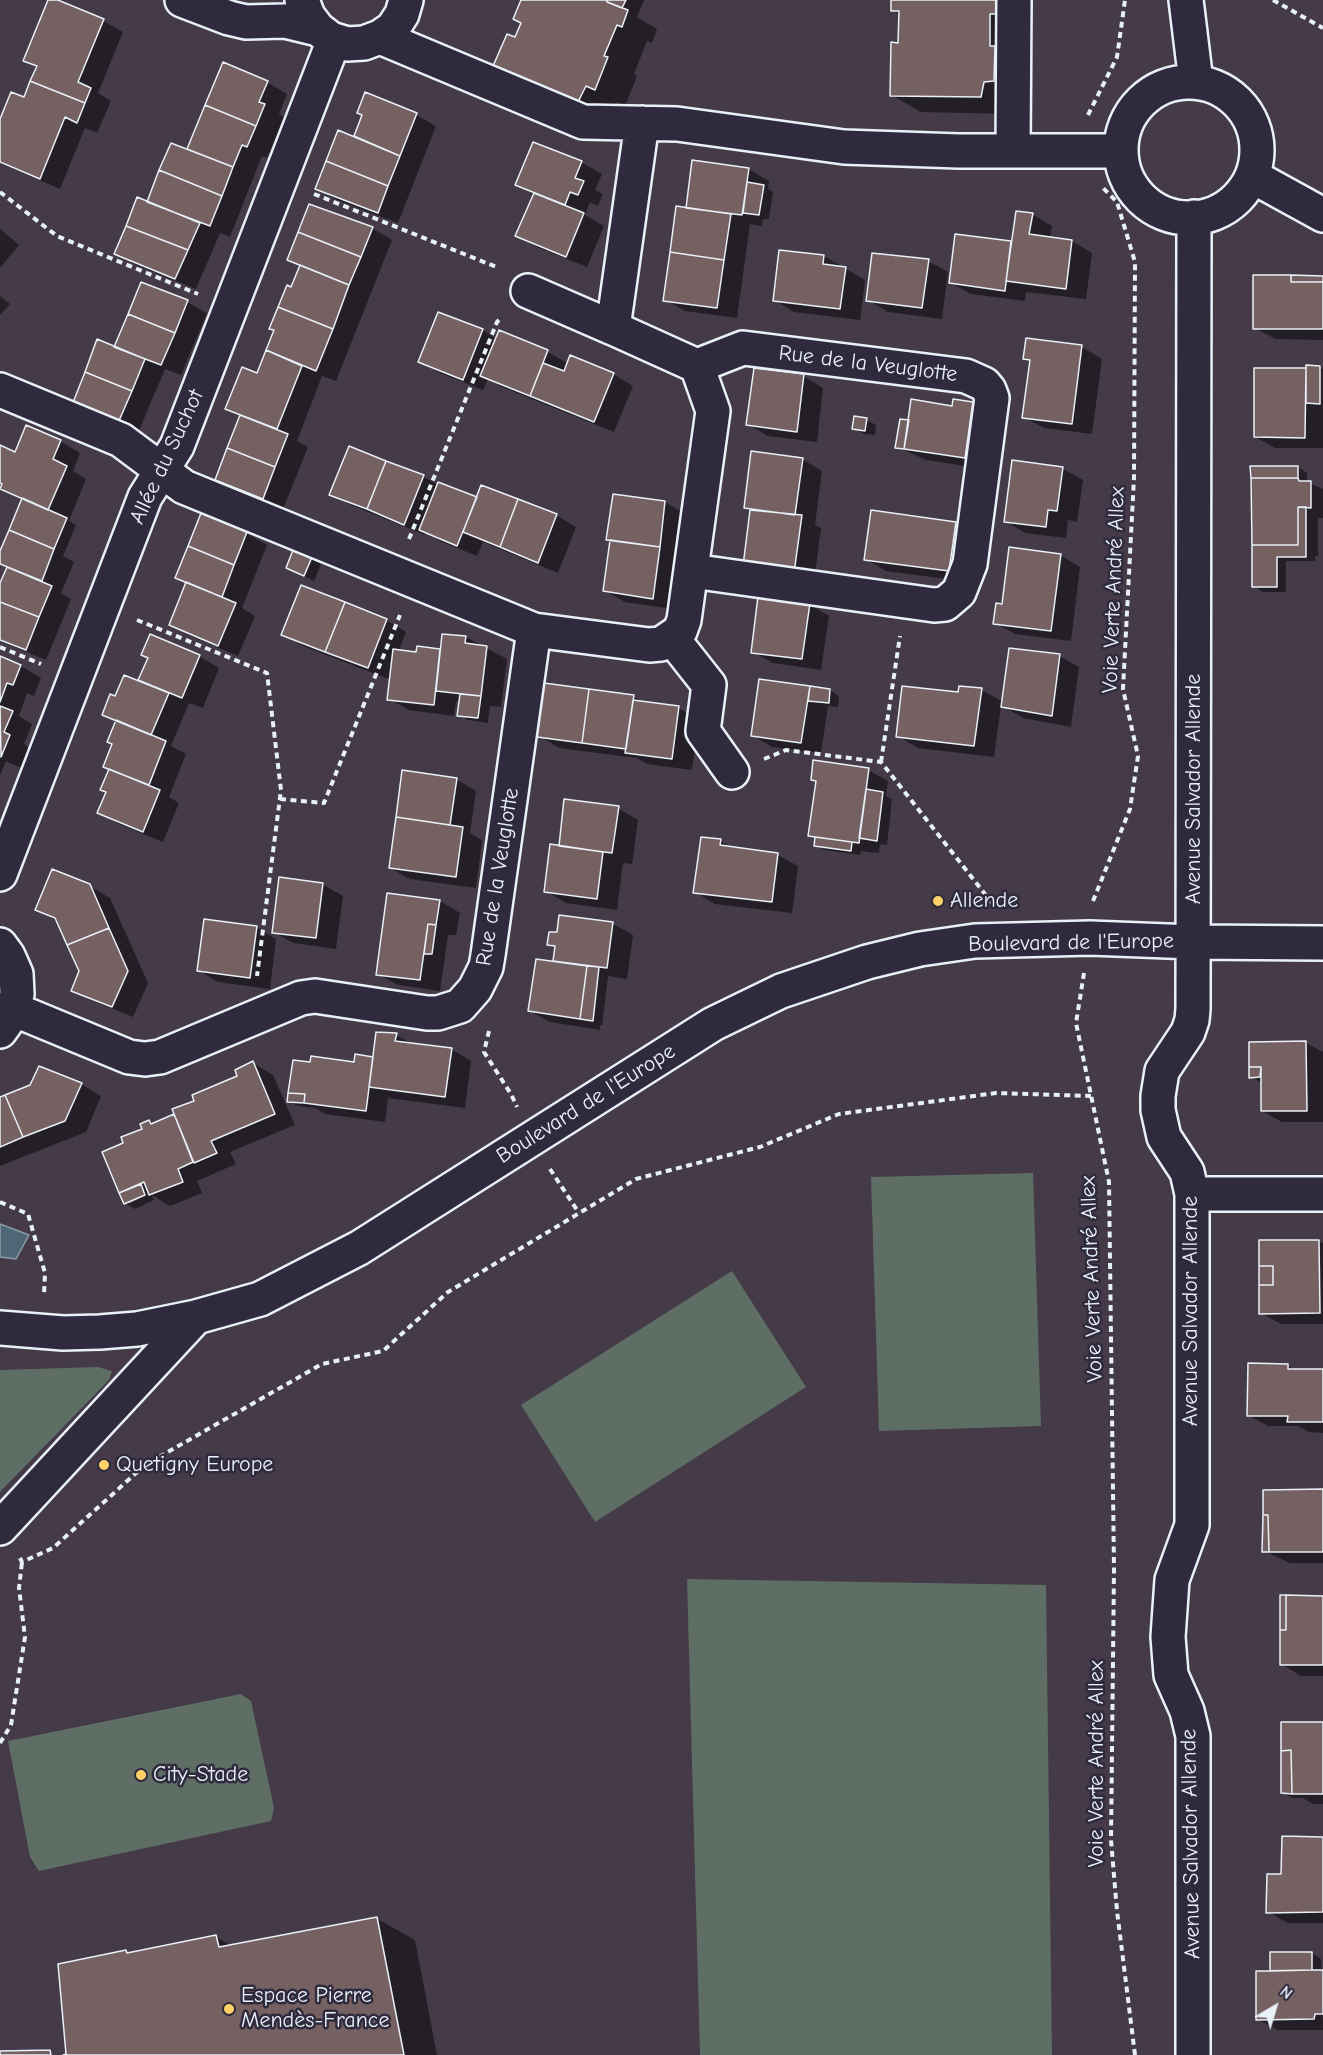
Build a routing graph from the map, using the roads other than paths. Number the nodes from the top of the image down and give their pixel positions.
1 (182, 0) edge
2 (302, 0) edge
3 (406, 0) edge
4 (1014, 0) edge
5 (1186, 0) edge
6 (326, 35) junction
7 (380, 38) junction
8 (1196, 82) junction
9 (642, 123) junction
10 (1013, 151) junction
11 (1120, 151) junction
12 (1252, 176) junction
13 (1323, 215) edge
14 (1194, 217) junction
15 (528, 291) road end
16 (613, 328) junction
17 (697, 366) junction
18 (0, 390) edge
19 (162, 469) junction
20 (692, 572) junction
21 (534, 630) junction
22 (672, 638) junction
23 (732, 772) road end
24 (0, 874) edge
25 (1193, 942) junction
26 (1323, 943) edge
27 (0, 945) edge
28 (6, 1020) edge
29 (1192, 1194) junction
30 (1323, 1194) edge
31 (196, 1317) junction
32 (0, 1328) edge
33 (3, 1525) edge
34 (1193, 2055) edge

1 - 6 street
2 - 6 street
3 - 7 street
4 - 10 street
5 - 8 street
6 - 7 street
6 - 19 street, Allée du Suchot
7 - 9 street
8 - 11 street
8 - 12 street
9 - 10 street
9 - 16 street
10 - 11 street
11 - 14 street
12 - 13 street
12 - 14 street
14 - 25 street, Avenue Salvador Allende
15 - 16 street
16 - 17 street
17 - 20 street
17 - 20 street, Rue de la Veuglotte
18 - 19 street
19 - 21 street
19 - 24 street, Allée du Suchot
20 - 22 street
21 - 22 street
21 - 28 street, Rue de la Veuglotte
22 - 23 street
25 - 26 street, Boulevard de l'Europe
25 - 29 street, Avenue Salvador Allende
25 - 31 street, Boulevard de l'Europe
27 - 28 street
29 - 30 street
29 - 34 street, Avenue Salvador Allende
31 - 32 street, Boulevard de l'Europe
31 - 33 street

